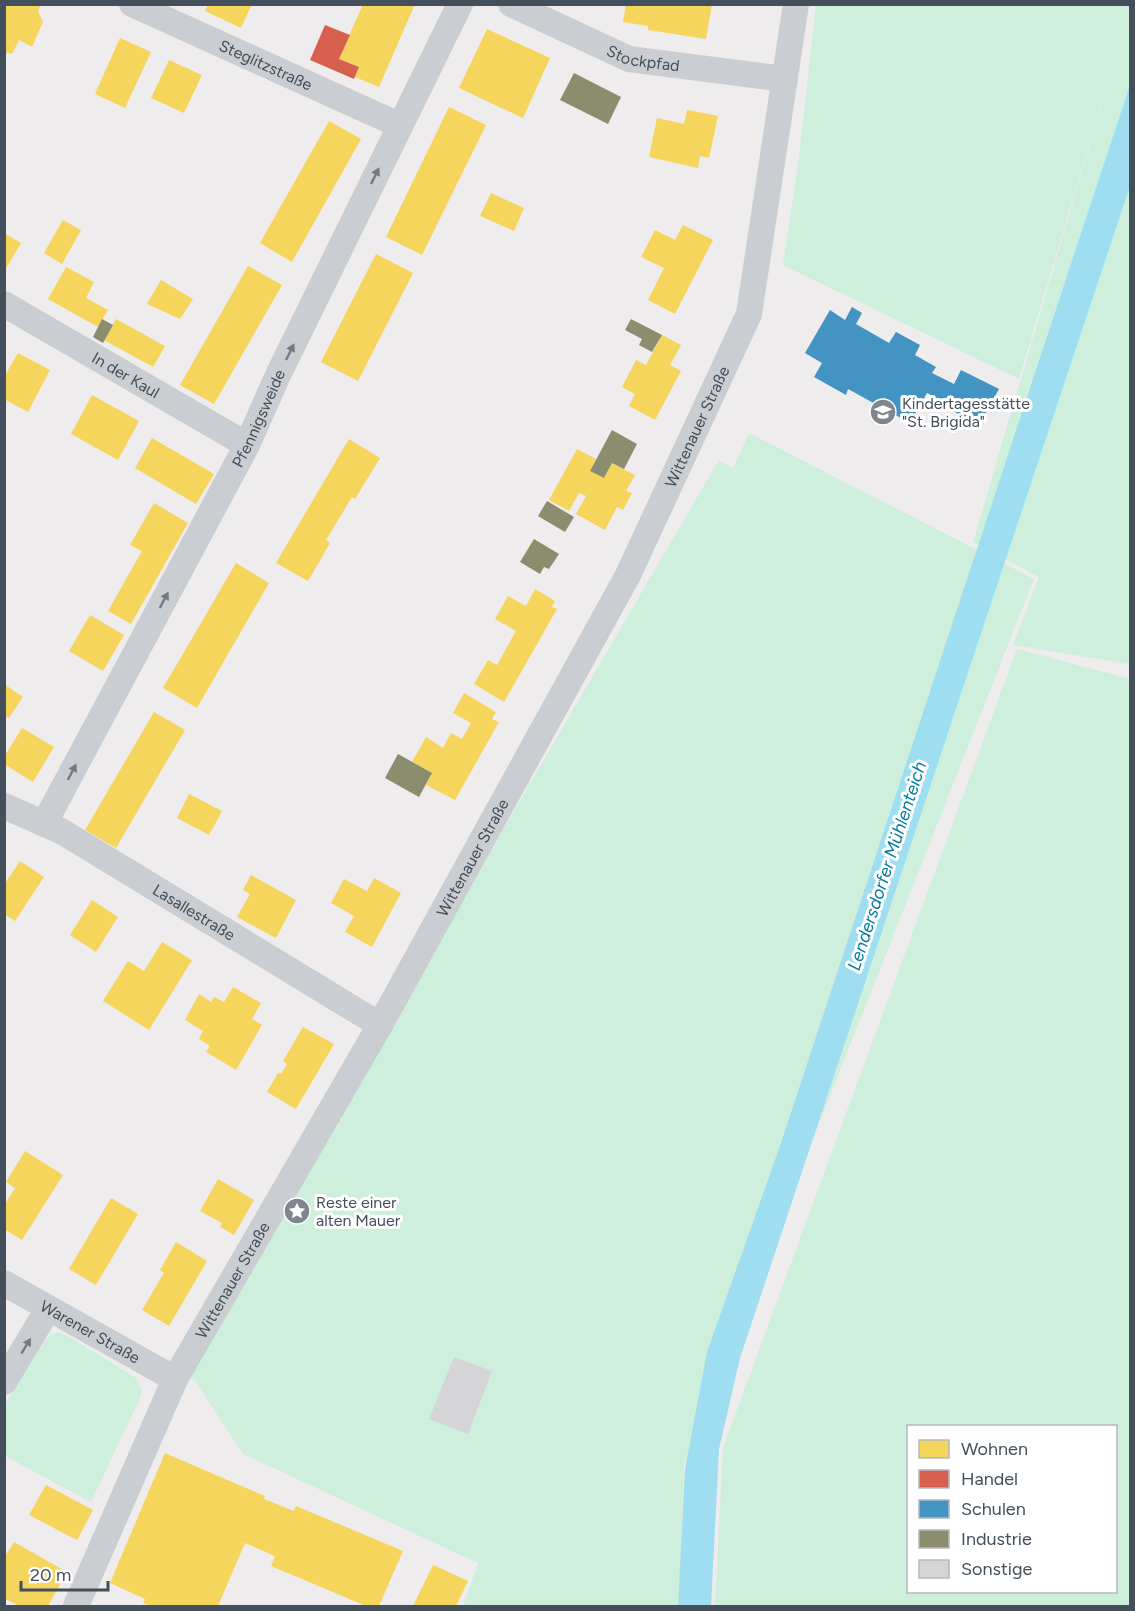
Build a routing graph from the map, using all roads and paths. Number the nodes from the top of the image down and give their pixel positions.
1 (132, 4) edge
2 (460, 4) edge
3 (511, 4) edge
4 (795, 4) edge
5 (785, 79) junction
6 (399, 125) junction
7 (4, 304) edge
8 (247, 445) junction
9 (4, 806) edge
10 (44, 824) junction
11 (380, 1025) junction
12 (4, 1283) edge
13 (48, 1310) junction
14 (175, 1379) junction
15 (4, 1382) edge
16 (76, 1606) edge

1 - 6 street, Steglitzstraße
2 - 6 street, Pfennigsweide
3 - 5 street, Stockpfad
4 - 5 street, Wittenauer Straße
5 - 11 street, Wittenauer Straße
8 -> 6 street, Pfennigsweide
7 - 8 street, In der Kaul
10 -> 8 street, Pfennigsweide
9 - 10 street, Lasallestraße
10 - 11 street, Lasallestraße
11 - 14 street, Wittenauer Straße
12 - 13 street, Warener Straße
13 - 14 street, Warener Straße
15 -> 13 street
14 - 16 street, Wittenauer Straße

